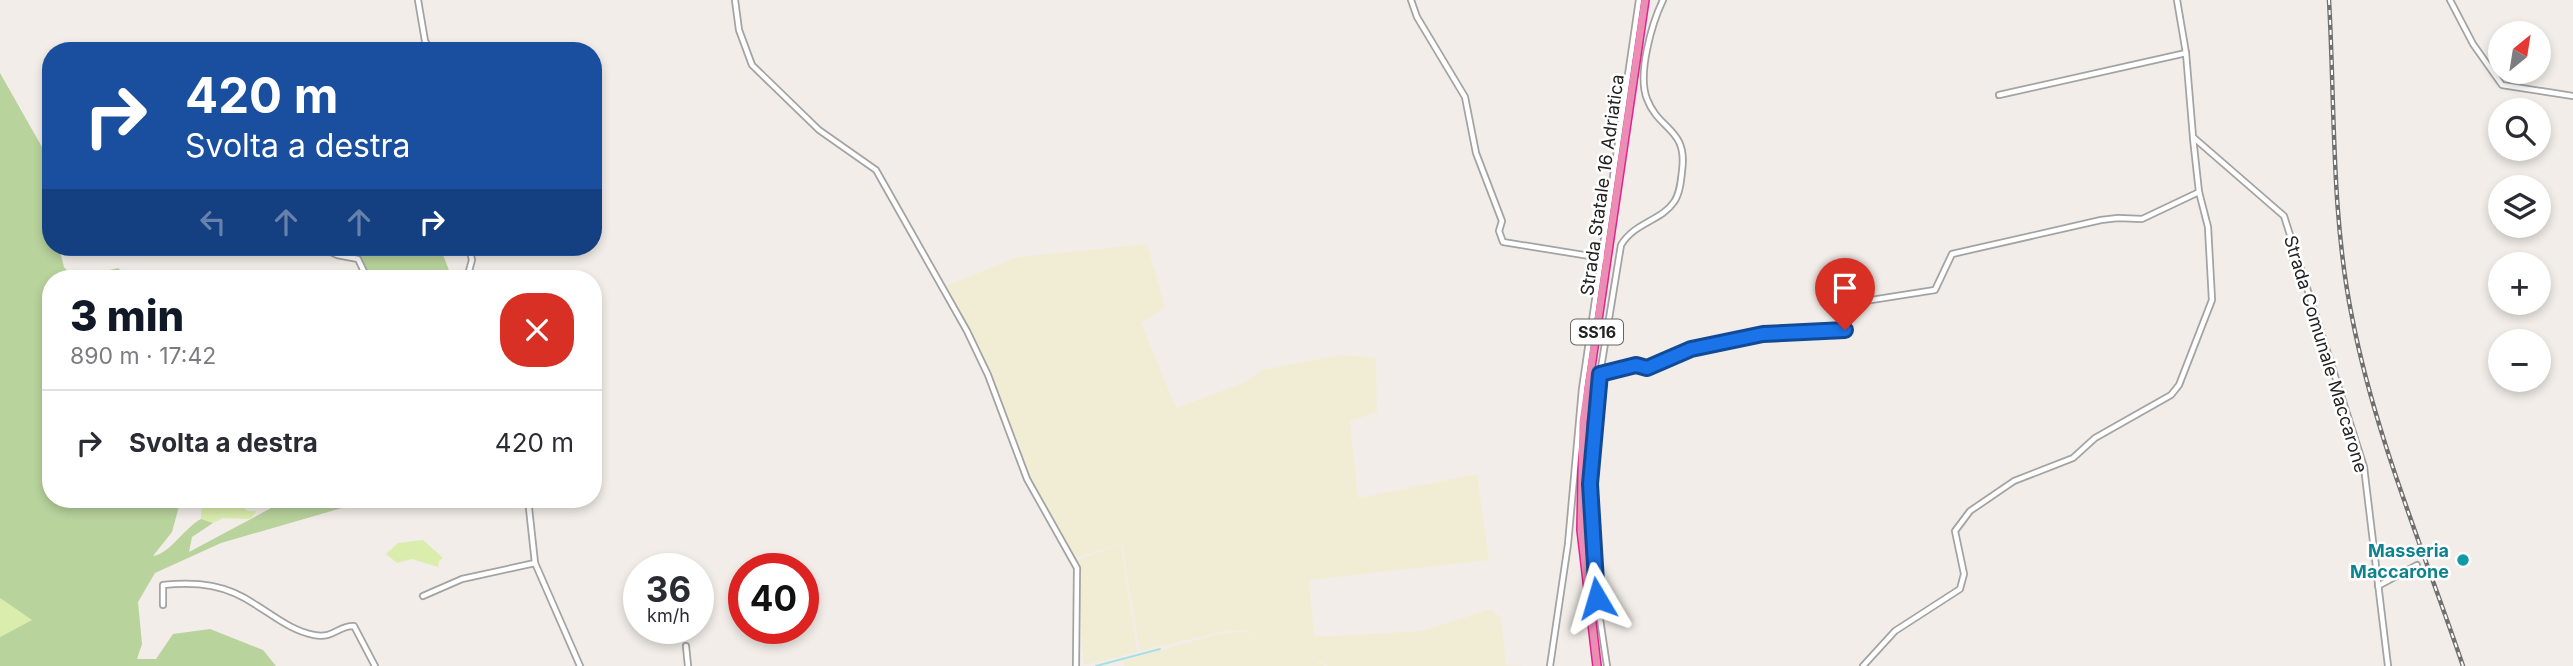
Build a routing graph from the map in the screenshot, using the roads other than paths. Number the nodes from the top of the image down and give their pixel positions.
1 (418, 0) edge
2 (735, 0) edge
3 (1411, 0) edge
4 (1639, 0) edge
5 (1647, 0) edge
6 (1663, 0) edge
7 (2177, 0) edge
8 (2450, 0) edge
9 (426, 42) edge
10 (2186, 53) junction
11 (1999, 95) dead end
12 (2573, 96) edge
13 (2193, 137) junction
14 (2199, 192) junction
15 (342, 256) edge
16 (1602, 258) junction
17 (363, 270) edge
18 (1600, 374) junction
19 (528, 508) edge
20 (535, 563) junction
21 (2417, 565) dead end
22 (2378, 586) junction
23 (423, 596) dead end
24 (163, 605) dead end
25 (686, 646) dead end
26 (375, 666) edge
27 (580, 666) edge
28 (688, 666) edge
29 (1076, 666) edge
30 (1550, 666) edge
31 (1599, 666) edge
32 (1607, 666) edge
33 (1863, 666) edge
34 (2388, 666) edge

1 - 9 street
2 - 29 street
3 - 16 street
4 - 16 street
5 - 31 highway, Strada Statale 16 Adriatica / SS16
6 - 18 street
7 - 10 street
8 - 12 street
10 - 11 street
10 - 13 street
13 - 14 street
13 - 22 street, Strada Comunale Maccarone
14 - 18 street
14 - 33 street
15 - 17 street
16 - 30 street
18 - 32 street
19 - 20 street
20 - 23 street
20 - 27 street
21 - 22 street
22 - 34 street, Strada Comunale Maccarone
24 - 26 street
25 - 28 street

